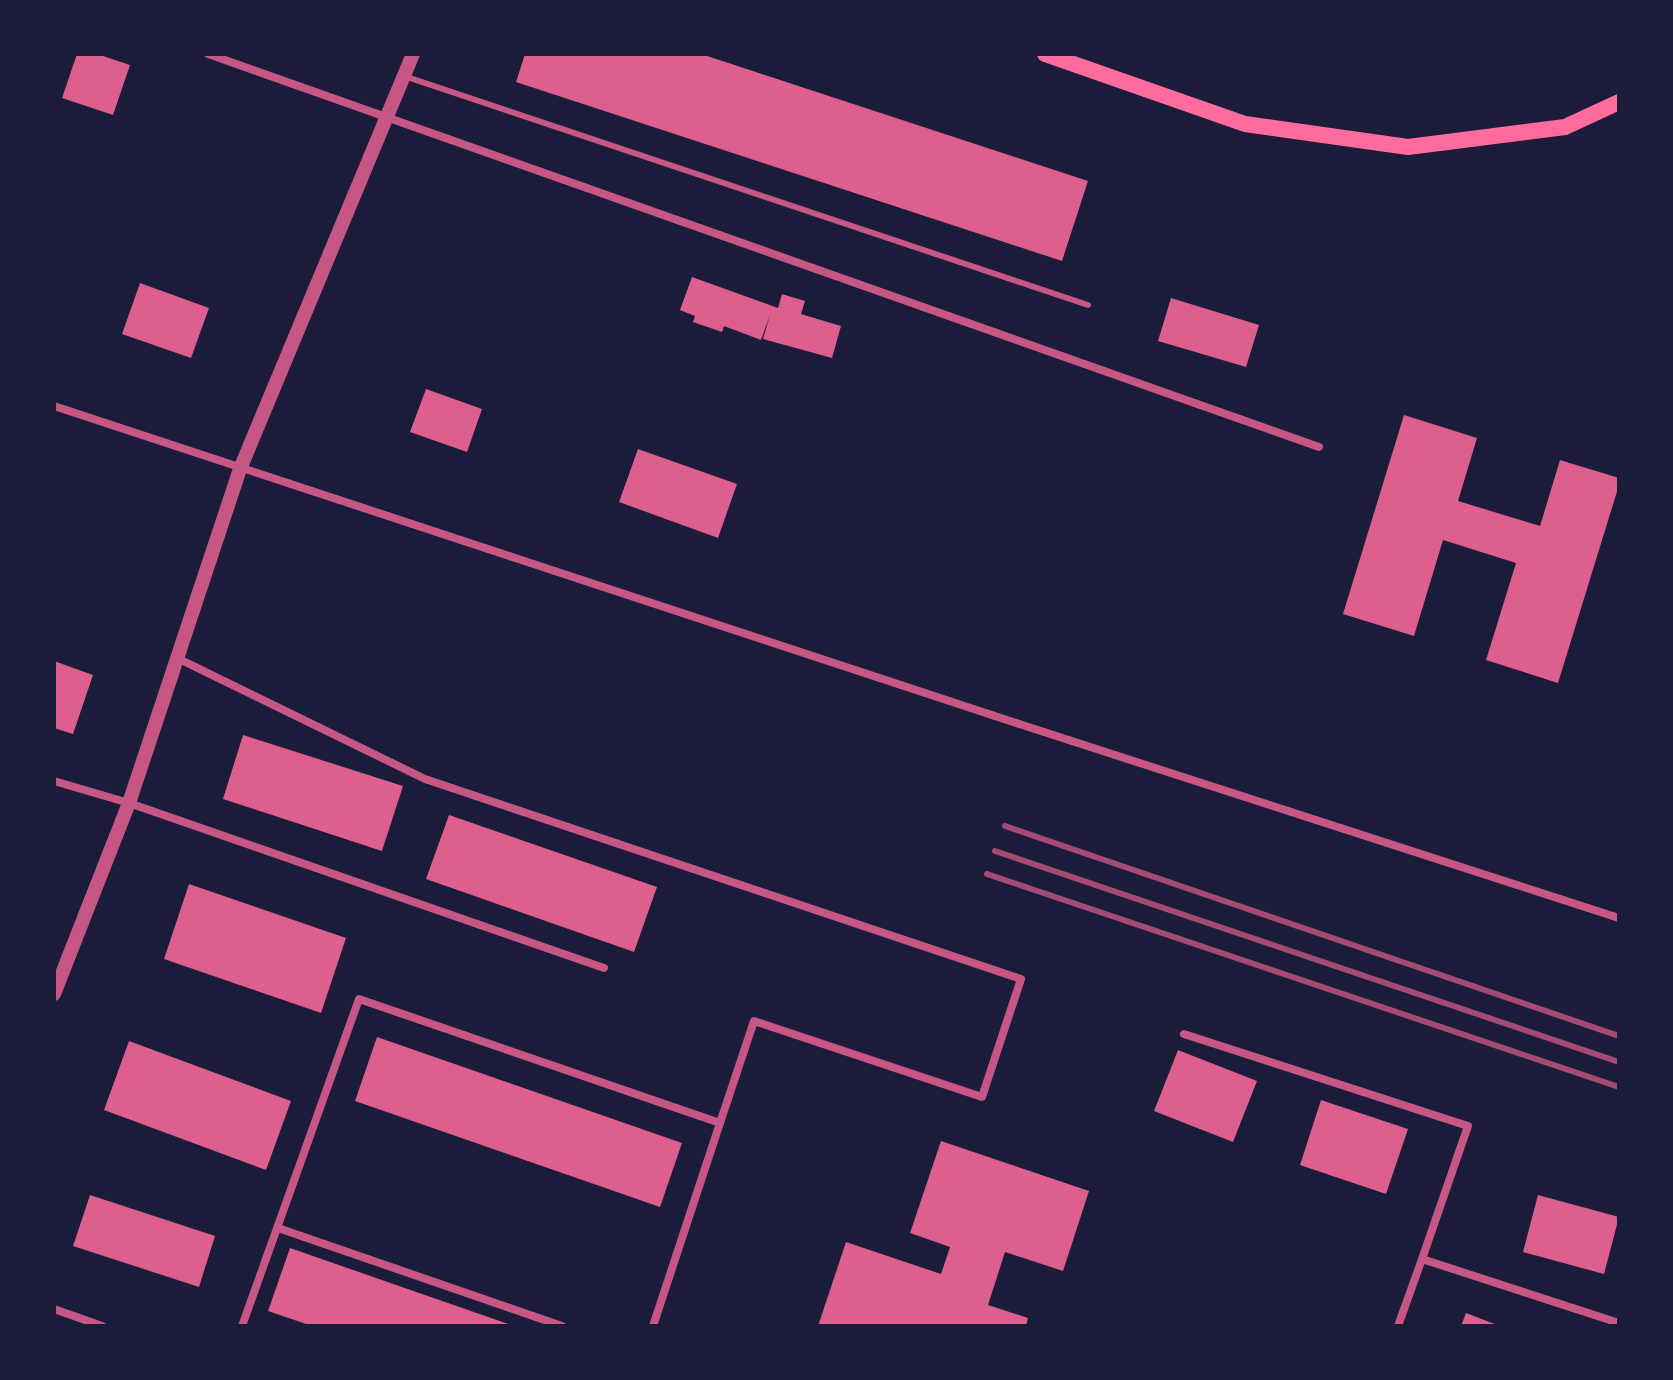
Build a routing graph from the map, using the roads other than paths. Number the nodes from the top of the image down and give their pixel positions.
1 (208, 54) edge
2 (413, 54) edge
3 (1045, 54) edge
4 (404, 76) junction
5 (1619, 102) edge
6 (387, 118) junction
7 (1088, 305) dead end
8 (54, 406) edge
9 (1319, 447) dead end
10 (240, 469) junction
11 (177, 658) junction
12 (54, 781) edge
13 (129, 803) junction
14 (1619, 918) edge
15 (604, 968) dead end
16 (54, 994) edge
17 (1184, 1034) dead end
18 (720, 1123) junction
19 (278, 1228) junction
20 (1422, 1259) junction
21 (54, 1309) edge
22 (1619, 1323) edge
23 (102, 1326) edge
24 (242, 1326) edge
25 (562, 1326) edge
26 (653, 1326) edge
27 (1398, 1326) edge

1 - 6 street
2 - 4 street
3 - 5 main road
4 - 6 street
4 - 7 lane
6 - 9 street
6 - 10 street
8 - 10 street
10 - 11 street
10 - 14 street
11 - 13 street
11 - 18 street
12 - 13 street
13 - 15 street
13 - 16 street
17 - 20 street
18 - 19 street
18 - 26 street
19 - 24 street
19 - 25 street
20 - 22 street
20 - 27 street
21 - 23 street

